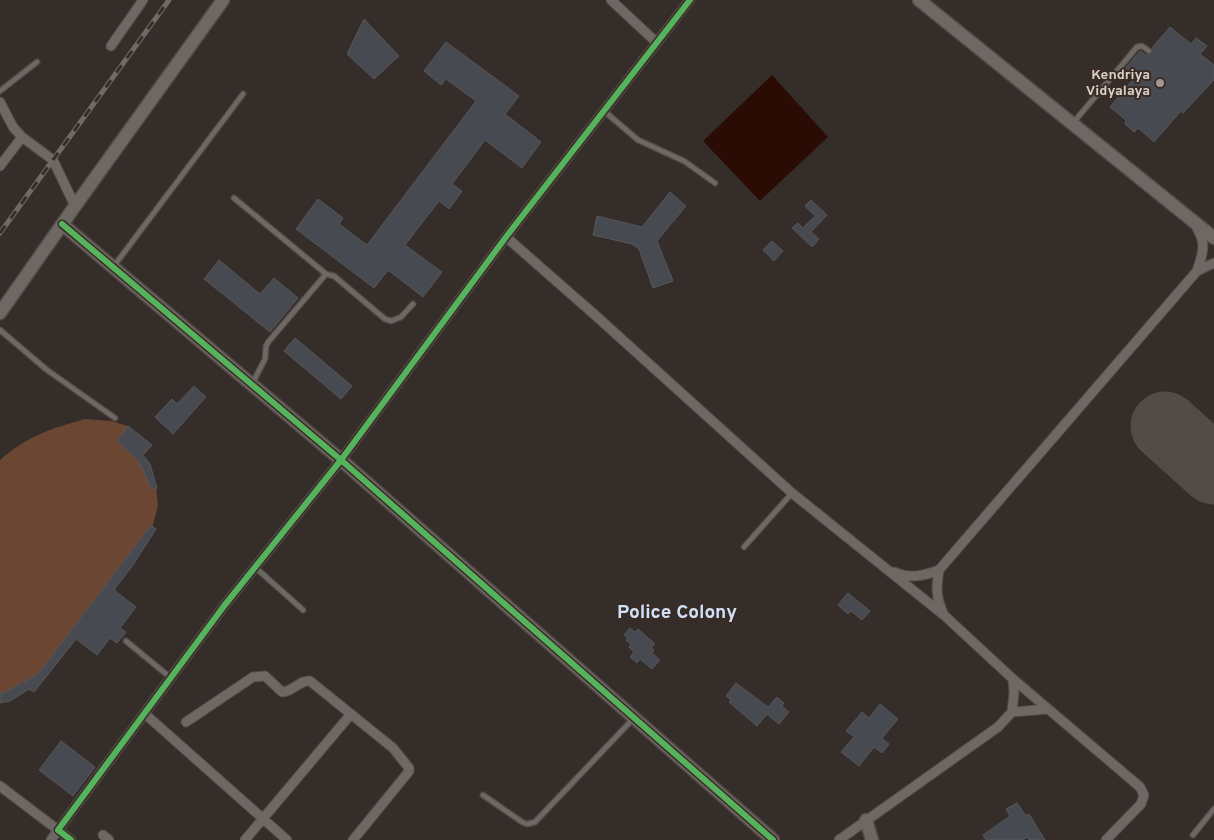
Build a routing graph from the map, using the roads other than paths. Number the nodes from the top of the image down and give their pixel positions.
1 (143, 0) edge
2 (223, 0) edge
3 (611, 0) edge
4 (690, 0) edge
5 (919, 0) edge
6 (656, 42) junction
7 (111, 46) dead end
8 (1149, 51) dead end
9 (37, 62) dead end
10 (0, 92) edge
11 (243, 94) dead end
12 (0, 102) edge
13 (603, 110) junction
14 (1072, 124) junction
15 (22, 137) junction
16 (0, 166) edge
17 (716, 183) dead end
18 (234, 198) dead end
19 (75, 206) junction
20 (1193, 222) junction
21 (62, 224) junction
22 (506, 238) junction
23 (1214, 238) edge
24 (1214, 263) edge
25 (113, 267) junction
26 (1197, 271) junction
27 (326, 274) junction
28 (413, 304) dead end
29 (0, 313) edge
30 (0, 330) edge
31 (251, 385) junction
32 (115, 418) dead end
33 (341, 460) junction
34 (792, 493) junction
35 (744, 547) dead end
36 (255, 567) junction
37 (884, 568) junction
38 (939, 570) junction
39 (303, 610) dead end
40 (945, 616) junction
41 (126, 641) dead end
42 (171, 678) junction
43 (1014, 679) junction
44 (1048, 709) junction
45 (1012, 712) junction
46 (145, 714) junction
47 (351, 714) junction
48 (635, 718) junction
49 (186, 722) dead end
50 (0, 786) edge
51 (483, 795) dead end
52 (1214, 809) edge
53 (262, 818) junction
54 (866, 820) junction
55 (58, 830) junction
56 (1193, 835) dead end
57 (51, 840) edge
58 (71, 840) edge
59 (245, 840) edge
60 (287, 840) edge
61 (353, 840) edge
62 (773, 840) edge
63 (839, 840) edge
64 (872, 840) edge
65 (1106, 840) edge

1 - 7 street
2 - 19 street
3 - 6 street
4 - 6 street
5 - 14 street
6 - 13 street
8 - 14 lane
9 - 10 lane
11 - 25 lane
12 - 15 street
13 - 17 lane
13 - 22 street
14 - 20 street
15 - 16 street
15 - 19 street
18 - 27 lane
19 - 21 street
20 - 23 street
20 - 26 street
21 - 25 street
21 - 29 street
22 - 33 street
22 - 34 street
24 - 26 street
25 - 31 street
26 - 38 street
27 - 28 lane
27 - 31 lane
30 - 32 lane
31 - 33 street
33 - 36 street
33 - 48 street
34 - 35 lane
34 - 37 street
36 - 39 lane
36 - 42 street
37 - 38 street
37 - 40 street
38 - 40 street
40 - 43 street
41 - 42 lane
42 - 46 street
43 - 44 street
43 - 45 street
44 - 45 street
44 - 65 street
45 - 54 street
46 - 53 street
46 - 55 street
47 - 49 street
47 - 53 street
47 - 61 street
48 - 51 lane
48 - 62 street
50 - 55 street
52 - 56 lane
53 - 59 street
53 - 60 street
54 - 63 street
54 - 64 street
55 - 57 street
55 - 58 street

